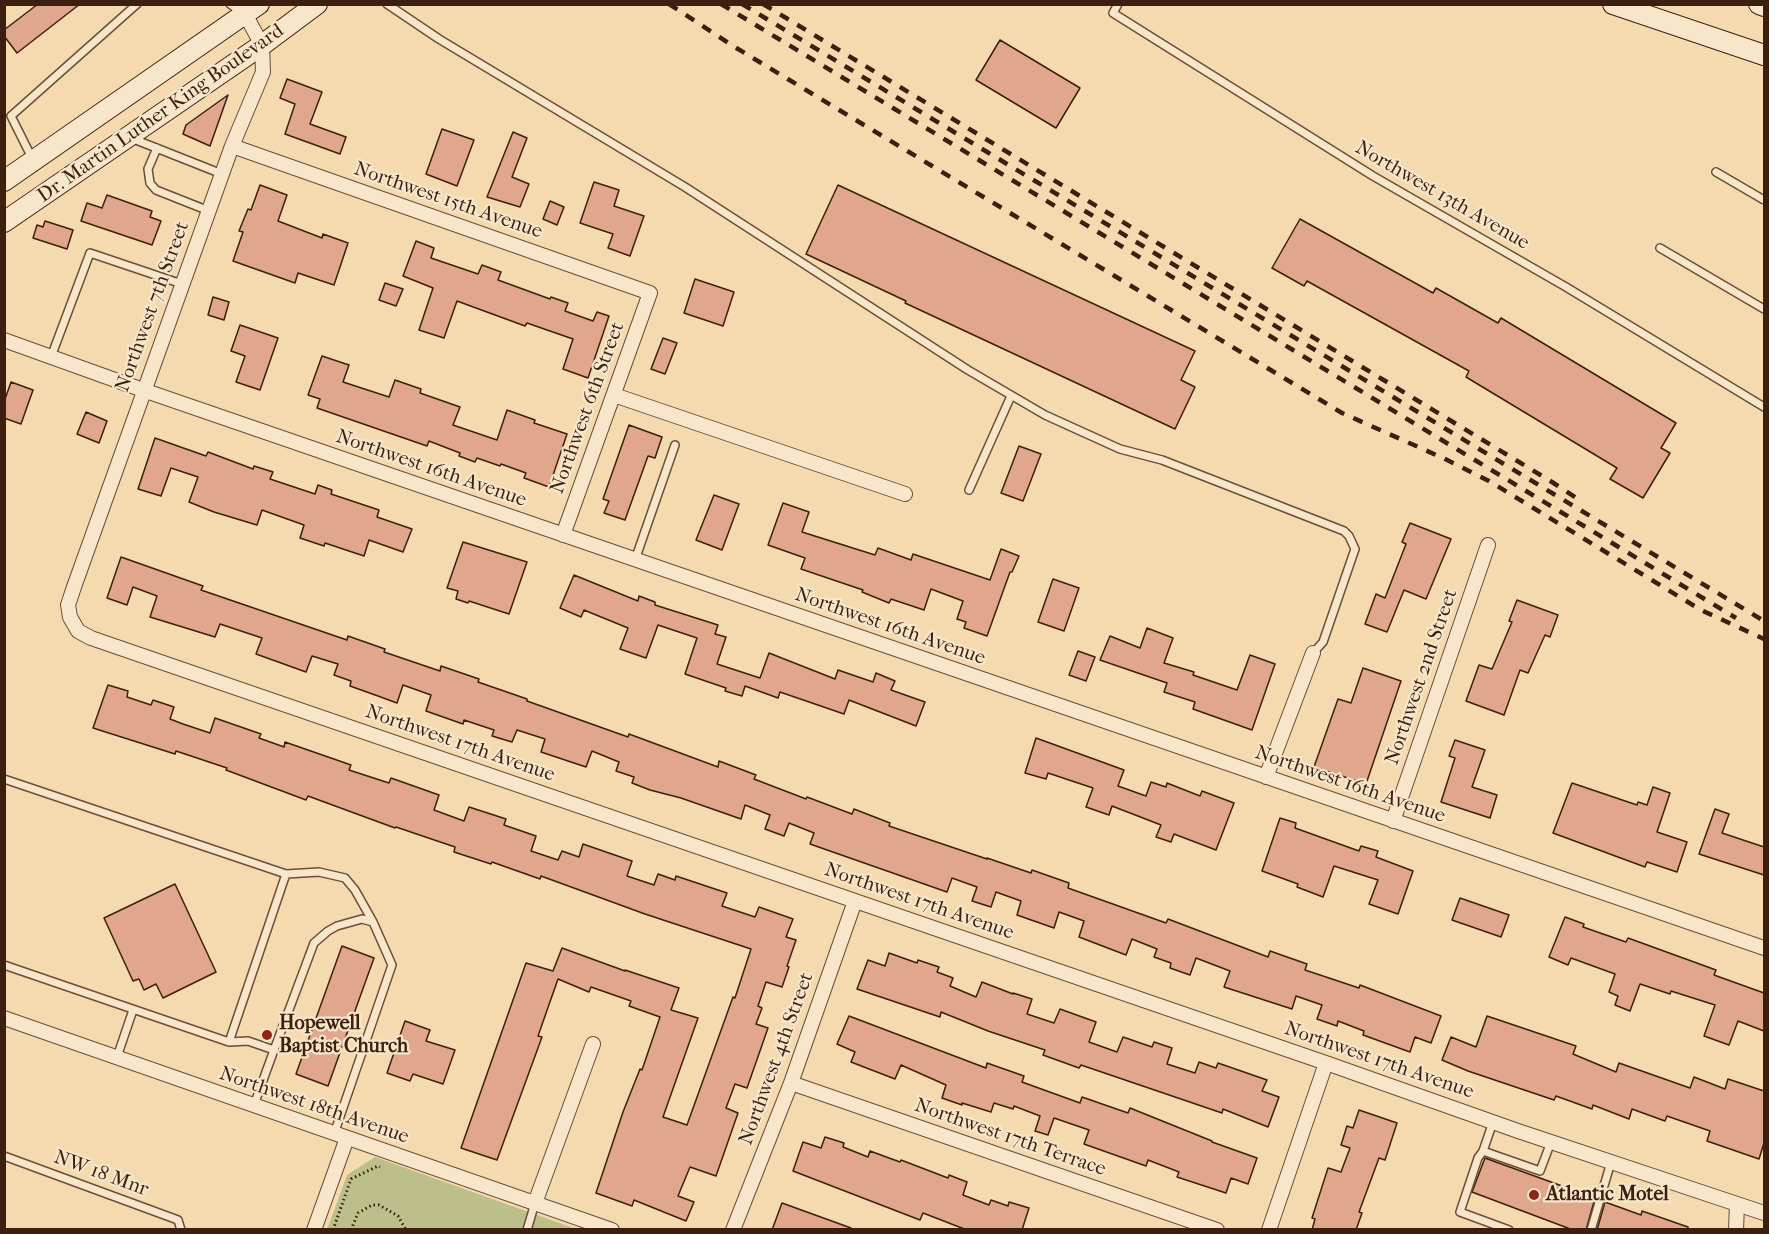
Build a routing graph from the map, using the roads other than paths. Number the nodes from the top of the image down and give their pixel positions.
1 (137, 4) edge
2 (317, 4) edge
3 (387, 4) edge
4 (1118, 4) edge
5 (1613, 4) edge
6 (1759, 4) edge
7 (1764, 6) edge
8 (245, 8) edge
9 (262, 45) junction
10 (1764, 55) edge
11 (129, 136) junction
12 (232, 146) junction
13 (157, 148) junction
14 (33, 160) junction
15 (1716, 172) dead end
16 (222, 174) junction
17 (4, 181) edge
18 (1764, 200) edge
19 (209, 211) junction
20 (4, 222) edge
21 (1660, 248) dead end
22 (182, 284) junction
23 (650, 293) joint
24 (1764, 309) edge
25 (4, 340) edge
26 (51, 357) junction
27 (143, 390) junction
28 (614, 395) junction
29 (1011, 396) junction
30 (1764, 407) edge
31 (675, 445) dead end
32 (969, 490) dead end
33 (905, 494) dead end
34 (563, 535) junction
35 (1488, 546) dead end
36 (634, 560) junction
37 (70, 617) joint
38 (1312, 653) joint
39 (1266, 777) junction
40 (4, 779) edge
41 (1393, 821) junction
42 (286, 874) junction
43 (855, 901) junction
44 (373, 922) junction
45 (1764, 948) edge
46 (4, 965) edge
47 (133, 1010) junction
48 (4, 1018) edge
49 (229, 1042) junction
50 (593, 1044) dead end
51 (274, 1050) junction
52 (117, 1058) junction
53 (1326, 1063) junction
54 (791, 1083) junction
55 (254, 1106) junction
56 (1493, 1122) junction
57 (341, 1136) junction
58 (1551, 1142) junction
59 (1483, 1151) junction
60 (4, 1156) edge
61 (1611, 1162) junction
62 (536, 1203) junction
63 (1737, 1204) junction
64 (1764, 1213) edge
65 (181, 1230) edge
66 (314, 1230) edge
67 (527, 1230) edge
68 (612, 1230) edge
69 (733, 1230) edge
70 (1217, 1230) edge
71 (1269, 1230) edge
72 (1509, 1230) edge
73 (1591, 1230) edge
74 (1736, 1230) edge

1 - 14 lane
2 - 9 main road, Dr. Martin Luther King Boulevard
3 - 29 lane
4 - 30 lane, Northwest 13th Avenue
5 - 10 main road
6 - 7 main road
8 - 9 street
8 - 14 main road, Dr. Martin Luther King Boulevard
9 - 11 main road, Dr. Martin Luther King Boulevard
9 - 12 street, Northwest 7th Street
11 - 13 lane
11 - 20 main road, Dr. Martin Luther King Boulevard
12 - 16 street, Northwest 7th Street
12 - 23 street, Northwest 15th Avenue
13 - 16 lane
13 - 19 lane
14 - 17 main road, Dr. Martin Luther King Boulevard
15 - 18 lane
16 - 19 street, Northwest 7th Street
19 - 22 street, Northwest 7th Street
21 - 24 lane
22 - 26 lane
22 - 27 street, Northwest 7th Street
23 - 28 street, Northwest 6th Street
25 - 26 street, Northwest 16th Avenue
26 - 27 street, Northwest 16th Avenue
27 - 34 street, Northwest 16th Avenue
27 - 37 street, Northwest 7th Street
28 - 33 street
28 - 34 street, Northwest 6th Street
29 - 32 lane
29 - 38 lane
31 - 36 lane
34 - 36 street, Northwest 16th Avenue
35 - 41 street, Northwest 2nd Street
36 - 39 street, Northwest 16th Avenue
37 - 43 street, Northwest 17th Avenue
38 - 39 street
39 - 41 street, Northwest 16th Avenue
40 - 42 lane
41 - 45 street, Northwest 16th Avenue
42 - 44 lane
42 - 49 lane
43 - 53 street, Northwest 17th Avenue
43 - 54 street, Northwest 4th Street
44 - 51 lane
44 - 57 lane
46 - 47 lane
47 - 49 lane
47 - 52 lane
48 - 52 street, Northwest 18th Avenue
49 - 51 lane
50 - 62 street
51 - 55 lane
52 - 55 street, Northwest 18th Avenue
53 - 56 street, Northwest 17th Avenue
53 - 71 street
54 - 69 street, Northwest 4th Street
54 - 70 street, Northwest 17th Terrace
55 - 57 street, Northwest 18th Avenue
56 - 58 street, Northwest 17th Avenue
56 - 59 lane
57 - 62 street, Northwest 18th Avenue
57 - 66 street
58 - 59 lane
58 - 61 street, Northwest 17th Avenue
59 - 72 lane
60 - 65 lane, NW 18 Mnr
61 - 63 street, Northwest 17th Avenue
61 - 73 lane
62 - 67 lane
62 - 68 street, Northwest 18th Avenue
63 - 64 street, Northwest 17th Avenue
63 - 74 street

